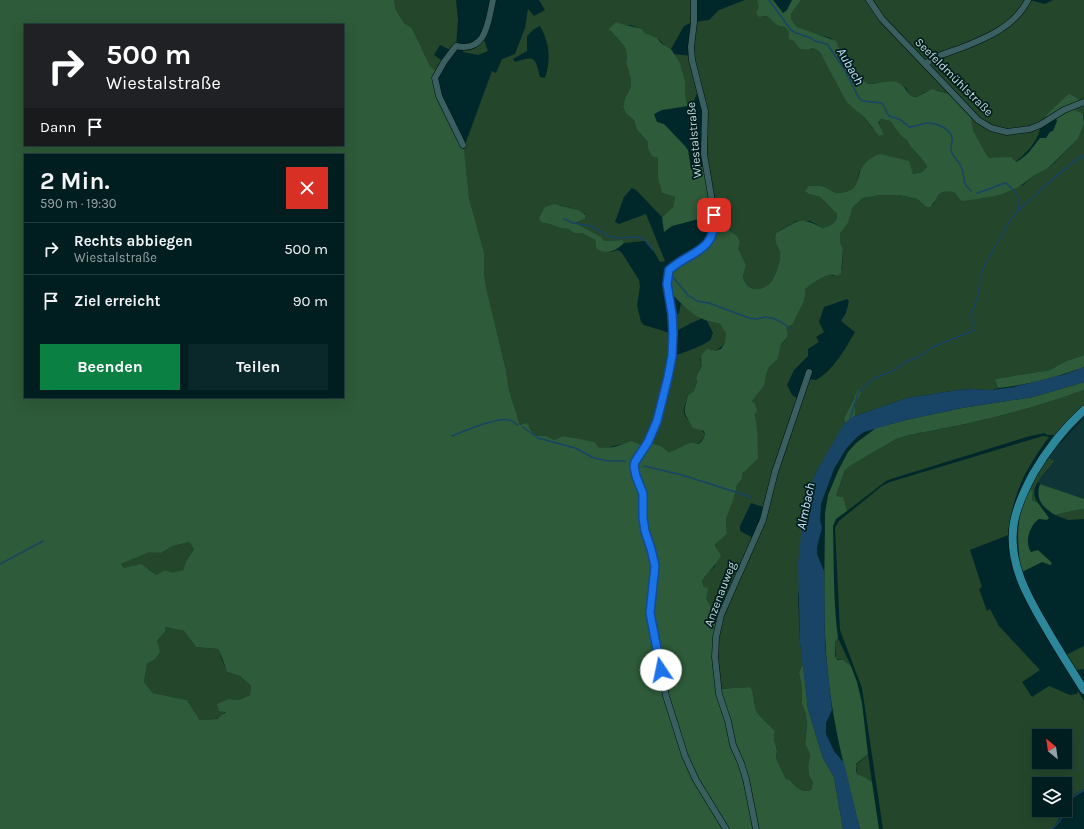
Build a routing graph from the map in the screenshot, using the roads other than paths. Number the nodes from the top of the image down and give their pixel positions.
1 (494, 0) edge
2 (694, 0) edge
3 (869, 0) edge
4 (1028, 0) edge
5 (925, 64) junction
6 (1084, 102) edge
7 (463, 145) dead end
8 (809, 372) dead end
9 (1084, 410) edge
10 (1084, 690) edge
11 (726, 829) edge
12 (756, 829) edge

1 - 7 street
2 - 11 street, Wiestalstraße
3 - 5 street, Seefeldmühlstraße
4 - 5 street
5 - 6 street, Seefeldmühlstraße
8 - 12 street, Anzenauweg
9 - 10 main road

